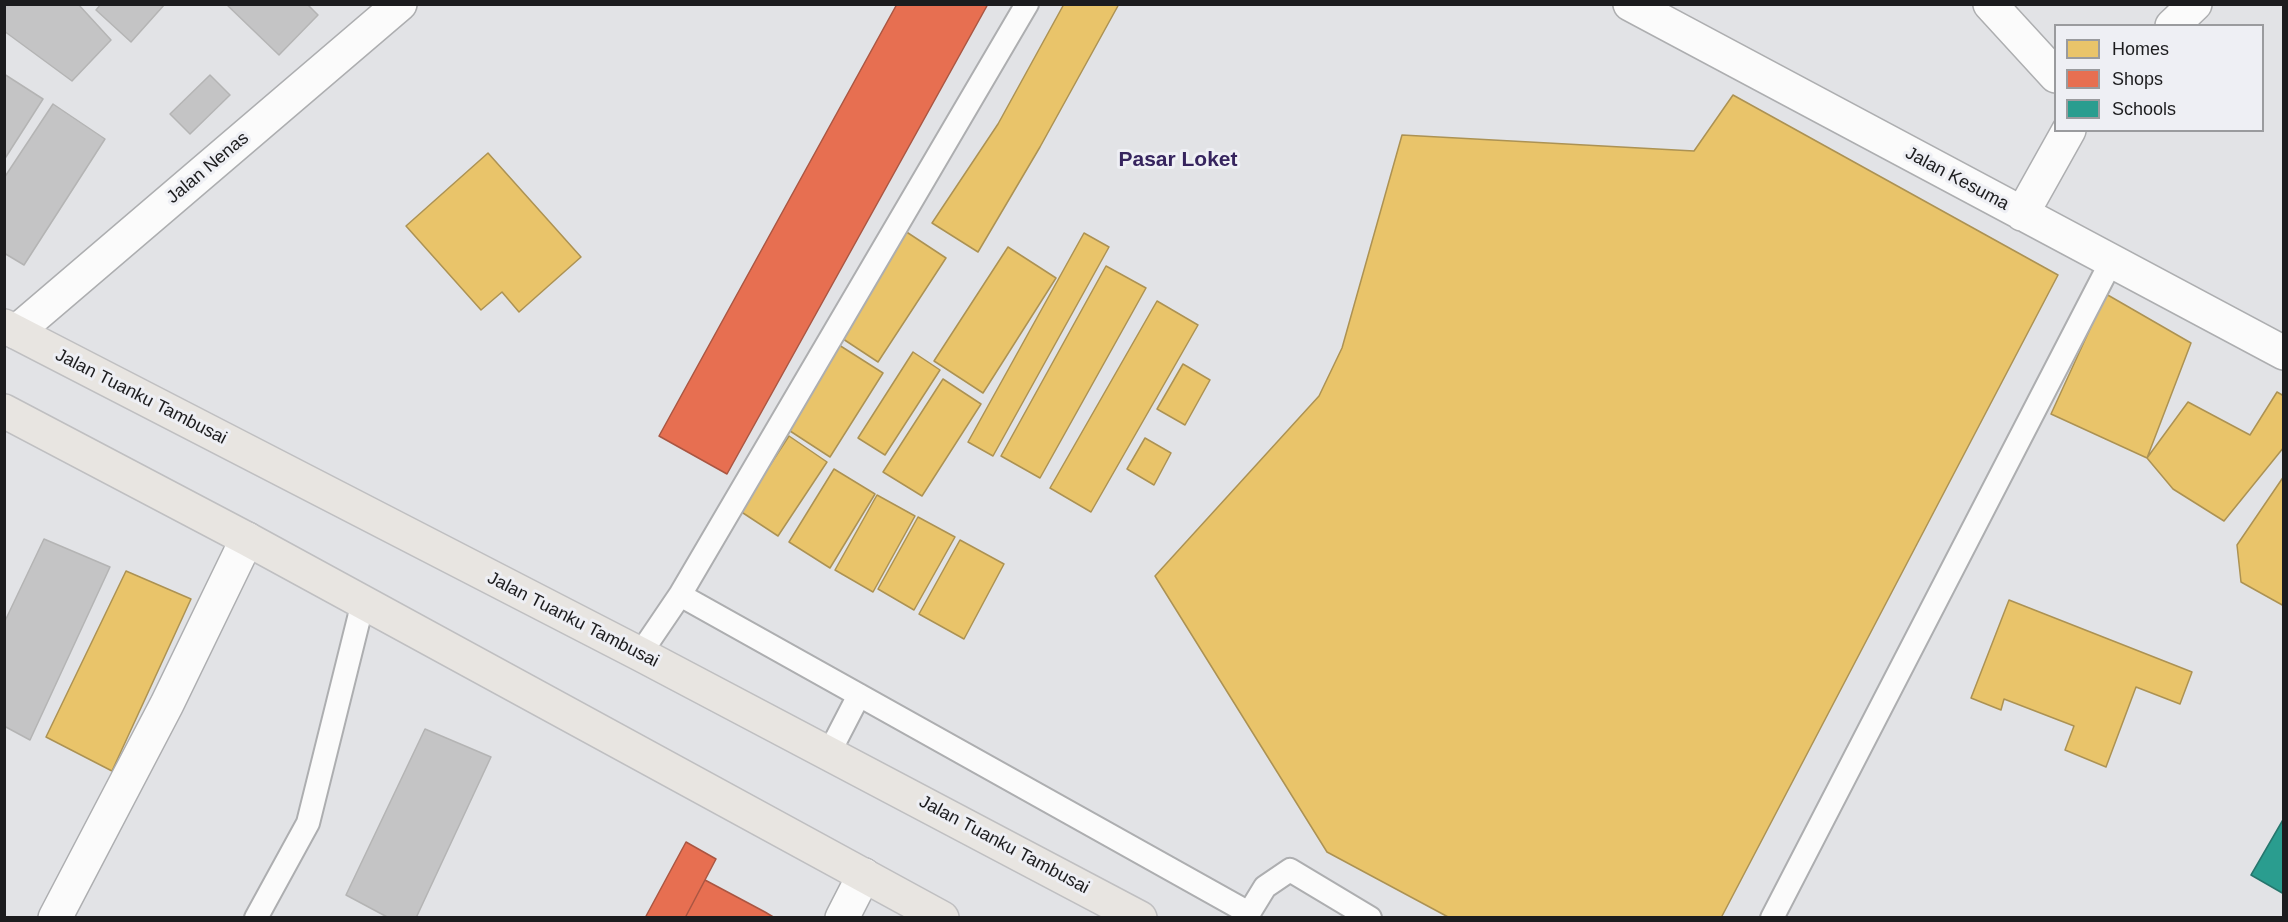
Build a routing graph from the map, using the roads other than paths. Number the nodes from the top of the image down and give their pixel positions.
1 (400, 4) edge
2 (1027, 4) edge
3 (1630, 4) edge
4 (1990, 4) edge
5 (2195, 4) edge
6 (2174, 24) edge
7 (2054, 75) edge
8 (2068, 132) edge
9 (2022, 214) junction
10 (2111, 262) junction
11 (10, 329) edge
12 (2283, 352) edge
13 (4, 411) edge
14 (247, 539) junction
15 (680, 595) junction
16 (363, 602) junction
17 (640, 654) junction
18 (859, 695) junction
19 (829, 753) junction
20 (864, 875) junction
21 (1247, 915) edge
22 (56, 918) edge
23 (256, 918) edge
24 (842, 918) edge
25 (942, 918) edge
26 (1140, 918) edge
27 (1370, 918) edge
28 (1772, 918) edge

1 - 11 street, Jalan Nenas
2 - 15 lane
3 - 9 street, Jalan Kesuma
4 - 7 street
5 - 6 street
8 - 9 street
9 - 10 street, Jalan Kesuma
10 - 12 street, Jalan Kesuma
10 - 28 lane
11 - 17 main road, Jalan Tuanku Tambusai
13 - 14 main road
14 - 16 main road
14 - 22 street
15 - 17 lane
15 - 18 lane
16 - 20 main road
16 - 23 lane
17 - 19 main road, Jalan Tuanku Tambusai
18 - 19 lane
18 - 21 lane
19 - 26 main road, Jalan Tuanku Tambusai
20 - 24 street
20 - 25 main road
21 - 27 lane

